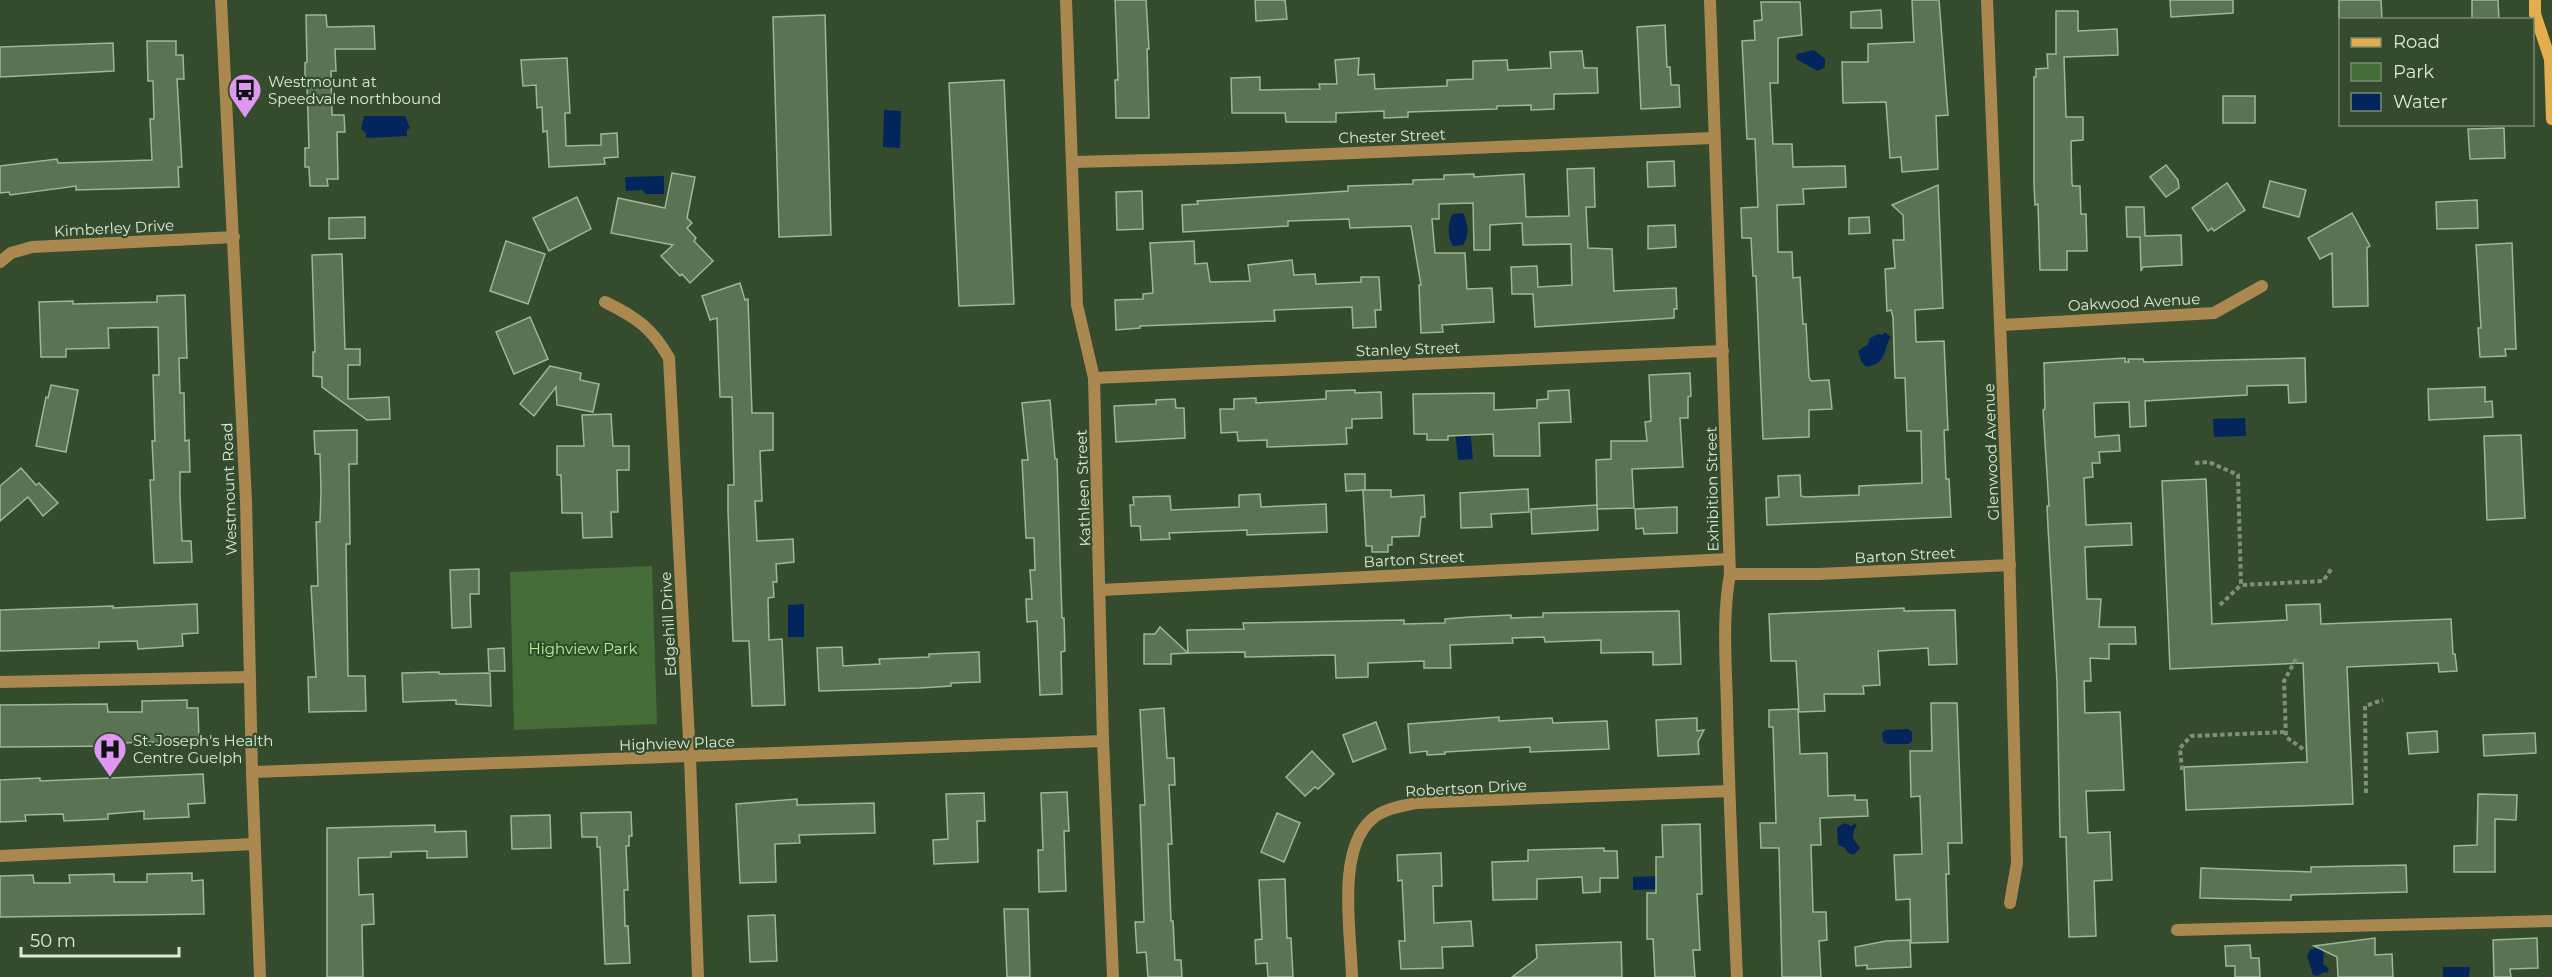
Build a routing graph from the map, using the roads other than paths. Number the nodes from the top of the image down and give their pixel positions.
1 (221, 0) edge
2 (1066, 0) edge
3 (1710, 0) edge
4 (1987, 0) edge
5 (2535, 0) edge
6 (2551, 55) edge
7 (2552, 119) edge
8 (1713, 138) junction
9 (1072, 162) junction
10 (234, 237) junction
11 (0, 262) edge
12 (2262, 286) dead end
13 (605, 302) dead end
14 (2001, 325) junction
15 (1723, 351) junction
16 (1094, 378) junction
17 (1728, 559) junction
18 (2010, 565) junction
19 (1730, 574) junction
20 (1101, 590) junction
21 (250, 677) junction
22 (0, 682) edge
23 (1103, 741) junction
24 (690, 758) junction
25 (252, 772) junction
26 (1729, 791) junction
27 (254, 844) junction
28 (0, 856) edge
29 (2010, 903) dead end
30 (2552, 921) edge
31 (2177, 930) dead end
32 (260, 977) edge
33 (698, 977) edge
34 (1113, 977) edge
35 (1352, 977) edge
36 (1737, 977) edge

1 - 10 street, Westmount Road
2 - 9 street, Kathleen Street
3 - 8 street, Exhibition Street
4 - 14 street, Glenwood Avenue
5 - 6 main road
6 - 7 main road
8 - 9 street, Chester Street
8 - 15 street, Exhibition Street
9 - 16 street, Kathleen Street
10 - 11 street, Kimberley Drive
10 - 21 street, Westmount Road
12 - 14 street, Oakwood Avenue
13 - 24 street, Edgehill Drive
14 - 18 street, Glenwood Avenue
15 - 16 street, Stanley Street
15 - 17 street, Exhibition Street
16 - 20 street, Kathleen Street
17 - 19 street, Exhibition Street
17 - 20 street, Barton Street
18 - 19 street, Barton Street
18 - 29 street, Glenwood Avenue
19 - 26 street, Exhibition Street
20 - 23 street, Kathleen Street
21 - 22 street
21 - 25 street, Westmount Road
23 - 24 street, Highview Place
23 - 34 street, Kathleen Street
24 - 25 street, Highview Place
24 - 33 street, Edgehill Drive
25 - 27 street, Westmount Road
26 - 35 street, Robertson Drive
26 - 36 street, Exhibition Street
27 - 28 street
27 - 32 street, Westmount Road
30 - 31 street

